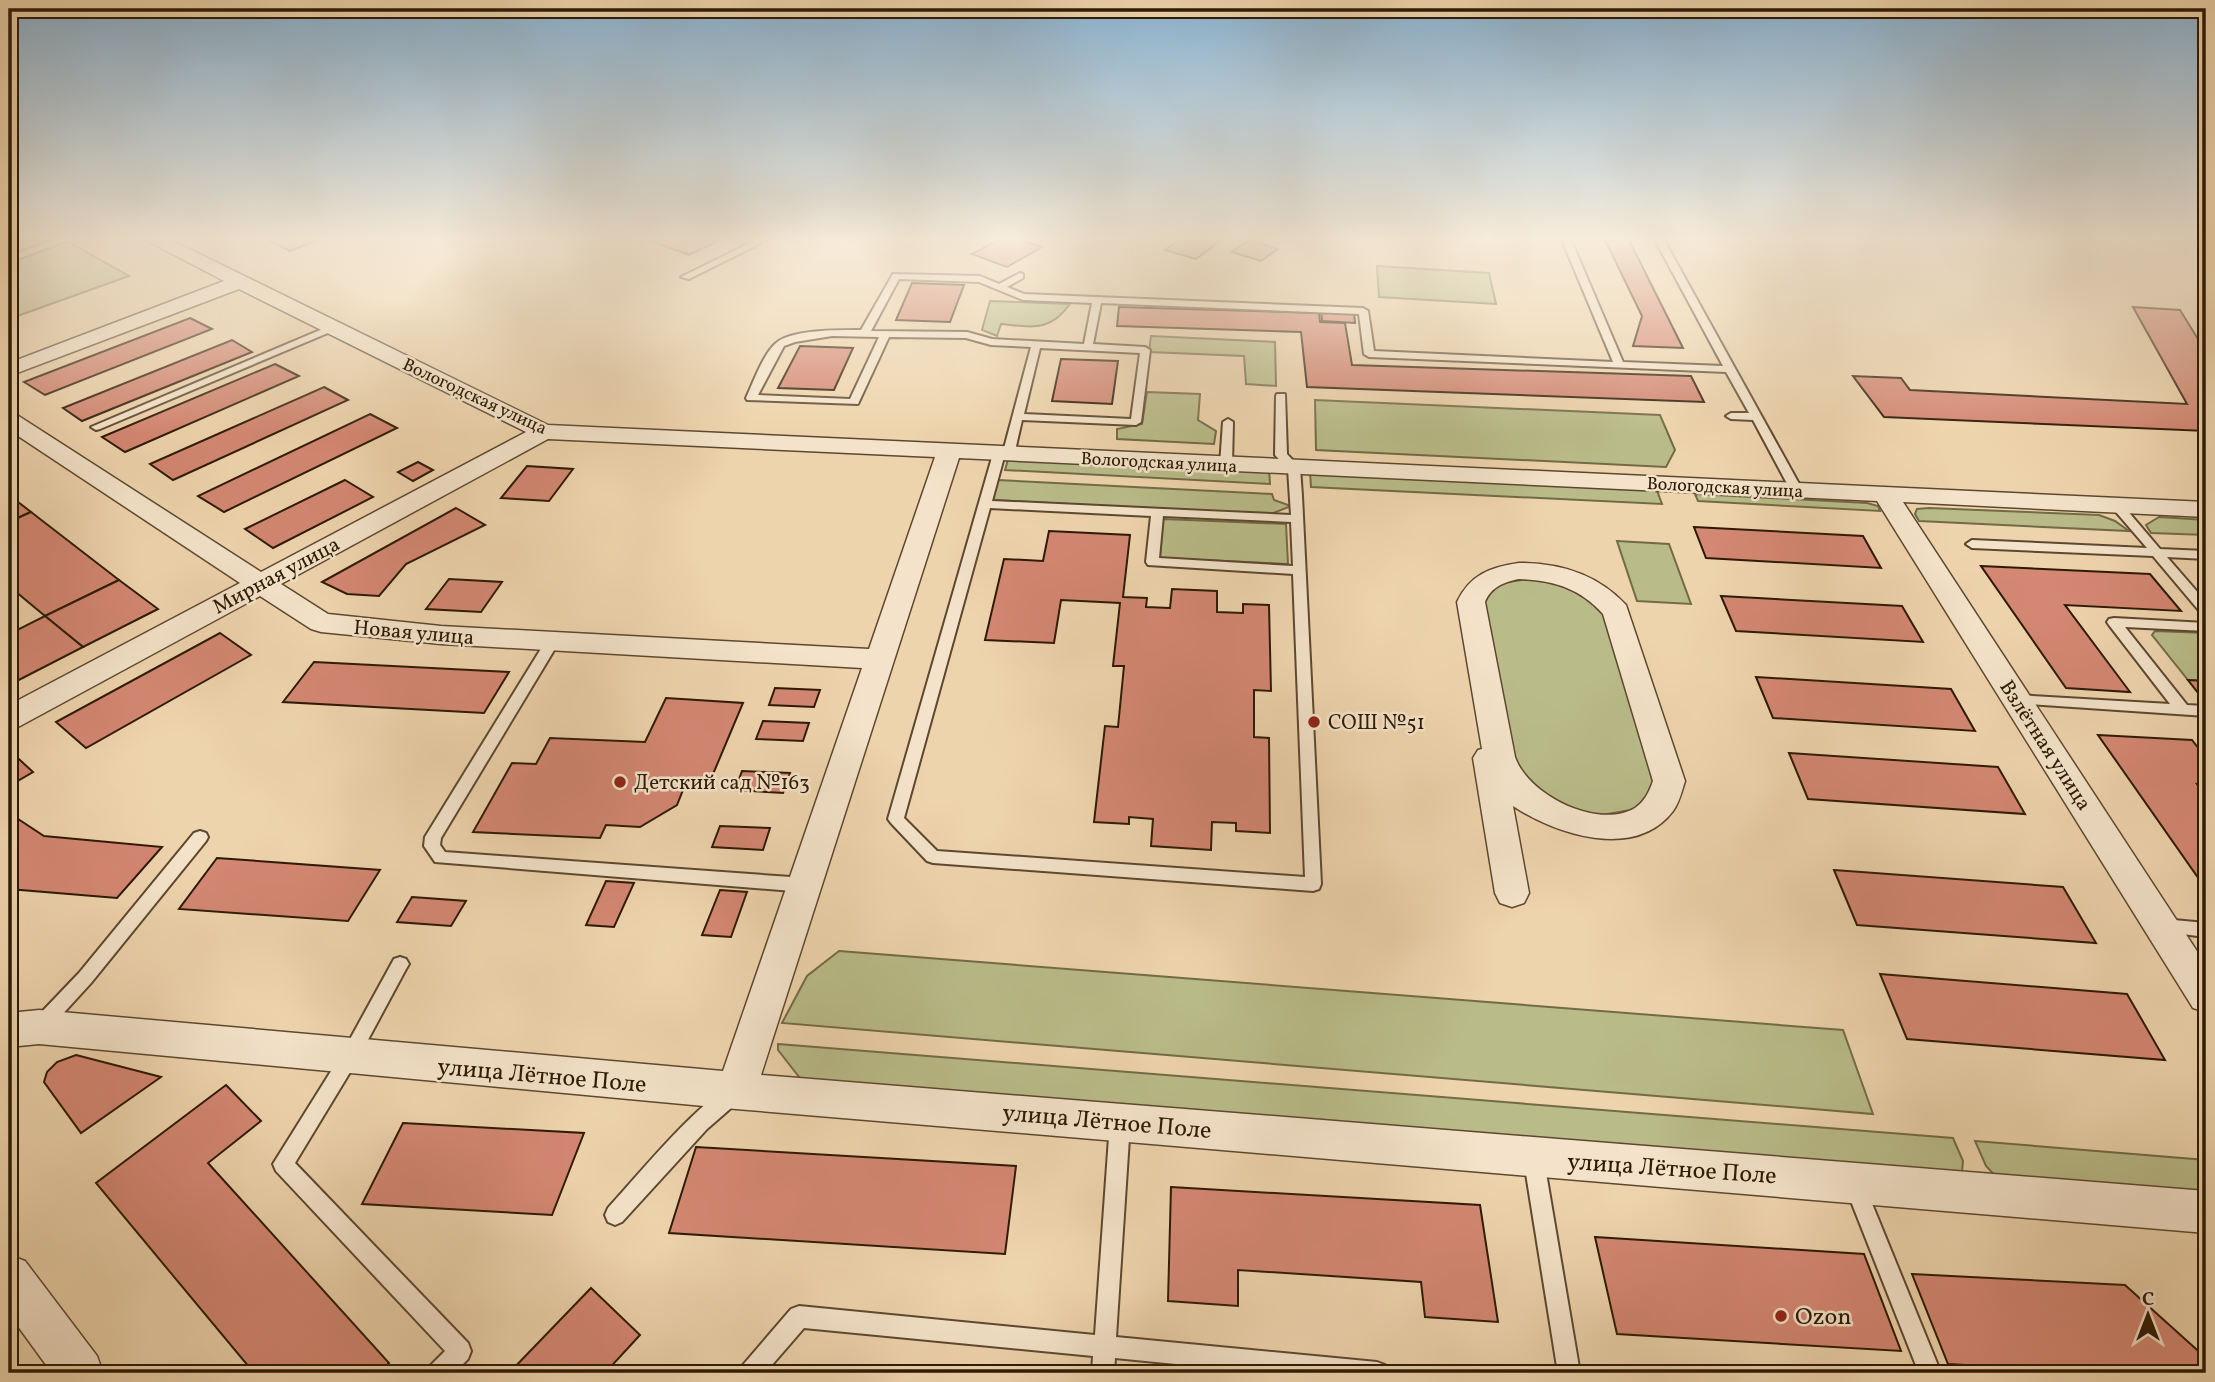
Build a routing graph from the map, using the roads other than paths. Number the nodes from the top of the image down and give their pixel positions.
1 (181, 304) edge
2 (285, 304) edge
3 (880, 304) edge
4 (1096, 304) edge
5 (1206, 304) edge
6 (1593, 304) edge
7 (1694, 304) edge
8 (332, 328) junction
9 (864, 334) junction
10 (884, 335) junction
11 (1036, 345) junction
12 (1088, 347) junction
13 (1619, 365) junction
14 (1730, 369) junction
15 (9, 370) edge
16 (1281, 396) dead end
17 (1731, 416) dead end
18 (1017, 417) junction
19 (1756, 417) junction
20 (9, 420) edge
21 (1228, 422) dead end
22 (96, 427) dead end
23 (544, 432) junction
24 (949, 452) junction
25 (1003, 454) junction
26 (1226, 465) junction
27 (1294, 468) junction
28 (1797, 491) junction
29 (1886, 495) junction
30 (985, 503) junction
31 (2116, 505) junction
32 (2206, 509) edge
33 (1157, 512) junction
34 (1297, 519) junction
35 (1972, 544) dead end
36 (2157, 553) junction
37 (2206, 555) edge
38 (1299, 570) junction
39 (260, 584) junction
40 (1467, 607) junction
41 (2206, 610) edge
42 (2206, 627) edge
43 (552, 642) junction
44 (880, 659) junction
45 (2017, 700) junction
46 (2182, 709) junction
47 (2204, 713) edge
48 (9, 718) edge
49 (200, 837) dead end
50 (805, 885) junction
51 (1512, 893) dead end
52 (2162, 926) junction
53 (2206, 930) edge
54 (400, 964) dead end
55 (2206, 996) edge
56 (24, 1029) edge
57 (349, 1058) junction
58 (736, 1091) junction
59 (1120, 1121) junction
60 (1533, 1158) junction
61 (1853, 1181) junction
62 (2206, 1212) edge
63 (615, 1215) dead end
64 (9, 1277) edge
65 (1105, 1347) junction
66 (80, 1373) edge
67 (439, 1373) edge
68 (751, 1373) edge
69 (1103, 1373) edge
70 (1377, 1373) edge
71 (1569, 1373) edge
72 (1930, 1373) edge

1 - 15 street
2 - 8 street, Вологодская улица
3 - 9 lane
4 - 12 lane
5 - 13 lane
6 - 13 lane
7 - 14 lane
8 - 22 lane
8 - 23 street, Вологодская улица
9 - 10 lane
9 - 10 lane
10 - 11 lane
11 - 12 lane
11 - 18 lane
12 - 18 lane
13 - 14 lane
14 - 19 lane
16 - 27 lane
17 - 19 lane
18 - 25 lane
19 - 28 lane
20 - 39 street, Новая улица
21 - 26 lane
23 - 24 street, Вологодская улица
23 - 39 street, Мирная улица
24 - 25 street, Вологодская улица
24 - 44 street
25 - 26 street, Вологодская улица
25 - 30 lane
26 - 27 street, Вологодская улица
27 - 28 street, Вологодская улица
27 - 34 lane
28 - 29 street, Вологодская улица
29 - 31 street, Вологодская улица
29 - 45 street, Взлётная улица
30 - 33 lane
30 - 38 lane
31 - 32 street, Вологодская улица
31 - 36 lane
33 - 34 lane
33 - 38 lane
34 - 38 lane
35 - 36 lane
36 - 37 lane
36 - 41 lane
39 - 43 street, Новая улица
39 - 48 street, Мирная улица
40 - 40 street
40 - 51 street
42 - 46 lane
43 - 44 street, Новая улица
43 - 50 lane
44 - 50 street
45 - 46 lane
45 - 52 street, Взлётная улица
46 - 47 lane
49 - 56 lane
50 - 58 street
52 - 53 lane
52 - 55 street, Взлётная улица
54 - 57 lane
56 - 57 street, улица Лётное Поле
57 - 58 street, улица Лётное Поле
57 - 67 lane
58 - 59 street, улица Лётное Поле
58 - 63 lane
59 - 60 street, улица Лётное Поле
59 - 65 lane
60 - 61 street, улица Лётное Поле
60 - 71 lane
61 - 62 street, улица Лётное Поле
61 - 72 lane
64 - 66 street
65 - 68 lane
65 - 69 lane
65 - 70 lane

